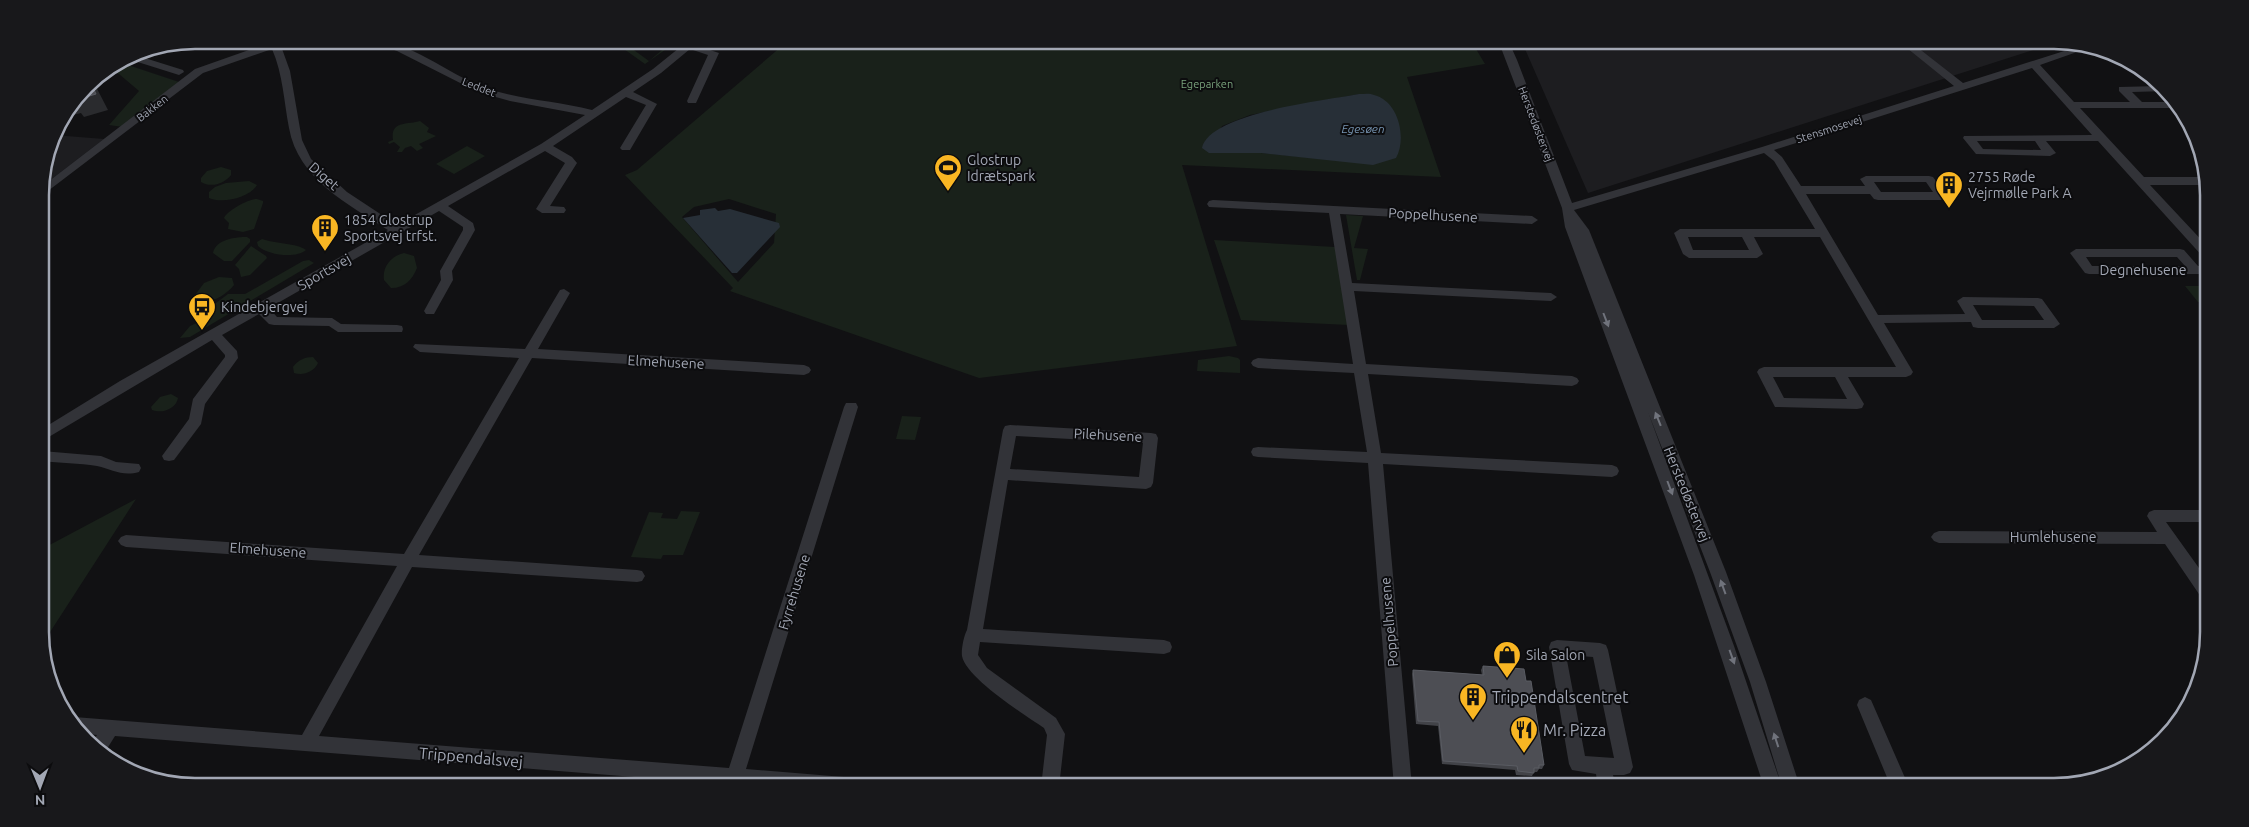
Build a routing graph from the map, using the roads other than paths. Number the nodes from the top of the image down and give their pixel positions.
1 (256, 49) edge
2 (277, 49) edge
3 (404, 49) edge
4 (684, 49) edge
5 (705, 49) edge
6 (1506, 49) edge
7 (1913, 49) edge
8 (2075, 50) edge
9 (140, 60) edge
10 (2034, 64) junction
11 (180, 72) dead end
12 (1962, 87) junction
13 (2156, 89) edge
14 (626, 93) junction
15 (692, 101) dead end
16 (2072, 105) junction
17 (2139, 105) junction
18 (2169, 105) edge
19 (594, 114) junction
20 (2038, 138) junction
21 (2101, 138) junction
22 (544, 146) junction
23 (626, 148) dead end
24 (1766, 149) junction
25 (2141, 181) junction
26 (2199, 181) edge
27 (49, 187) edge
28 (1798, 190) junction
29 (1874, 190) junction
30 (1212, 204) dead end
31 (440, 206) junction
32 (1568, 208) junction
33 (560, 210) dead end
34 (1334, 211) junction
35 (1532, 220) dead end
36 (396, 230) junction
37 (1746, 233) junction
38 (1823, 233) junction
39 (2200, 246) edge
40 (2195, 270) junction
41 (2200, 270) edge
42 (1348, 287) junction
43 (564, 293) dead end
44 (1550, 297) dead end
45 (261, 308) junction
46 (430, 311) dead end
47 (1974, 318) junction
48 (1874, 319) junction
49 (397, 329) dead end
50 (214, 334) junction
51 (420, 347) dead end
52 (528, 355) junction
53 (1258, 363) dead end
54 (804, 370) dead end
55 (1360, 370) junction
56 (1839, 372) junction
57 (1572, 381) dead end
58 (851, 407) dead end
59 (49, 424) edge
60 (1258, 452) dead end
61 (169, 456) dead end
62 (49, 457) edge
63 (1375, 457) junction
64 (134, 468) dead end
65 (1612, 471) dead end
66 (1002, 474) junction
67 (2200, 516) edge
68 (1939, 537) dead end
69 (2168, 538) junction
70 (126, 541) dead end
71 (409, 560) junction
72 (637, 576) dead end
73 (2200, 582) edge
74 (972, 634) junction
75 (1164, 647) dead end
76 (1865, 705) dead end
77 (83, 726) edge
78 (111, 728) junction
79 (101, 744) edge
80 (306, 744) junction
81 (1602, 766) junction
82 (738, 768) junction
83 (645, 778) edge
84 (663, 778) edge
85 (806, 778) edge
86 (1051, 778) edge
87 (1402, 778) edge
88 (1605, 778) edge
89 (1770, 778) edge
90 (1788, 778) edge
91 (1896, 778) edge

1 - 27 street, Bakken
2 - 36 street, Diget
3 - 19 street, Leddet
4 - 14 street, Sportsvej
5 - 15 street, Sportsvej
6 - 32 street, Herstedøstervej
7 - 12 street
8 - 10 street, Stensmosevej
9 - 11 street
10 - 12 street, Stensmosevej
10 - 16 street, Degnehusene
12 - 24 street, Stensmosevej
13 - 17 street
14 - 19 street, Sportsvej
14 - 23 street
16 - 17 street
16 - 21 street, Degnehusene
17 - 18 street
19 - 22 street, Sportsvej
20 - 20 street
20 - 21 street
21 - 25 street, Degnehusene
22 - 31 street, Sportsvej
22 - 33 street
24 - 28 street
24 - 32 street, Stensmosevej
25 - 26 street
25 - 39 street, Degnehusene
28 - 29 street
28 - 38 street
29 - 29 street
30 - 34 street, Poppelhusene
31 - 36 street, Sportsvej
31 - 46 street
32 -> 89 street, Herstedøstervej
90 -> 32 street, Herstedøstervej
34 - 35 street, Poppelhusene
34 - 42 street, Poppelhusene
36 - 45 street, Sportsvej
37 - 37 street
37 - 38 street
38 - 48 street
40 - 40 street, Degnehusene
40 - 41 street, Degnehusene
42 - 44 street
42 - 55 street, Poppelhusene
43 - 52 street
45 - 49 street
45 - 50 street, Sportsvej
47 - 47 street
47 - 48 street
48 - 56 street
50 - 59 street, Sportsvej
50 - 61 street
51 - 52 street, Elmehusene
52 - 54 street, Elmehusene
52 - 71 street
53 - 55 street
55 - 57 street
55 - 63 street, Poppelhusene
56 - 56 street
58 - 82 street, Fyrrehusene
60 - 63 street
62 - 64 street
63 - 65 street
63 - 87 street, Poppelhusene
66 - 66 street, Pilehusene
66 - 74 street, Pilehusene
67 - 69 street
68 - 69 street, Humlehusene
69 - 73 street
70 - 71 street, Elmehusene
71 - 72 street, Elmehusene
71 - 80 street
74 - 75 street
74 - 86 street, Pilehusene
76 - 91 street
77 - 78 street, Trippendalsvej
78 - 79 street
78 - 80 street, Trippendalsvej
80 - 83 street, Trippendalsvej
81 - 81 street
81 - 88 street
82 - 84 street, Trippendalsvej
82 - 85 street, Trippendalsvej

